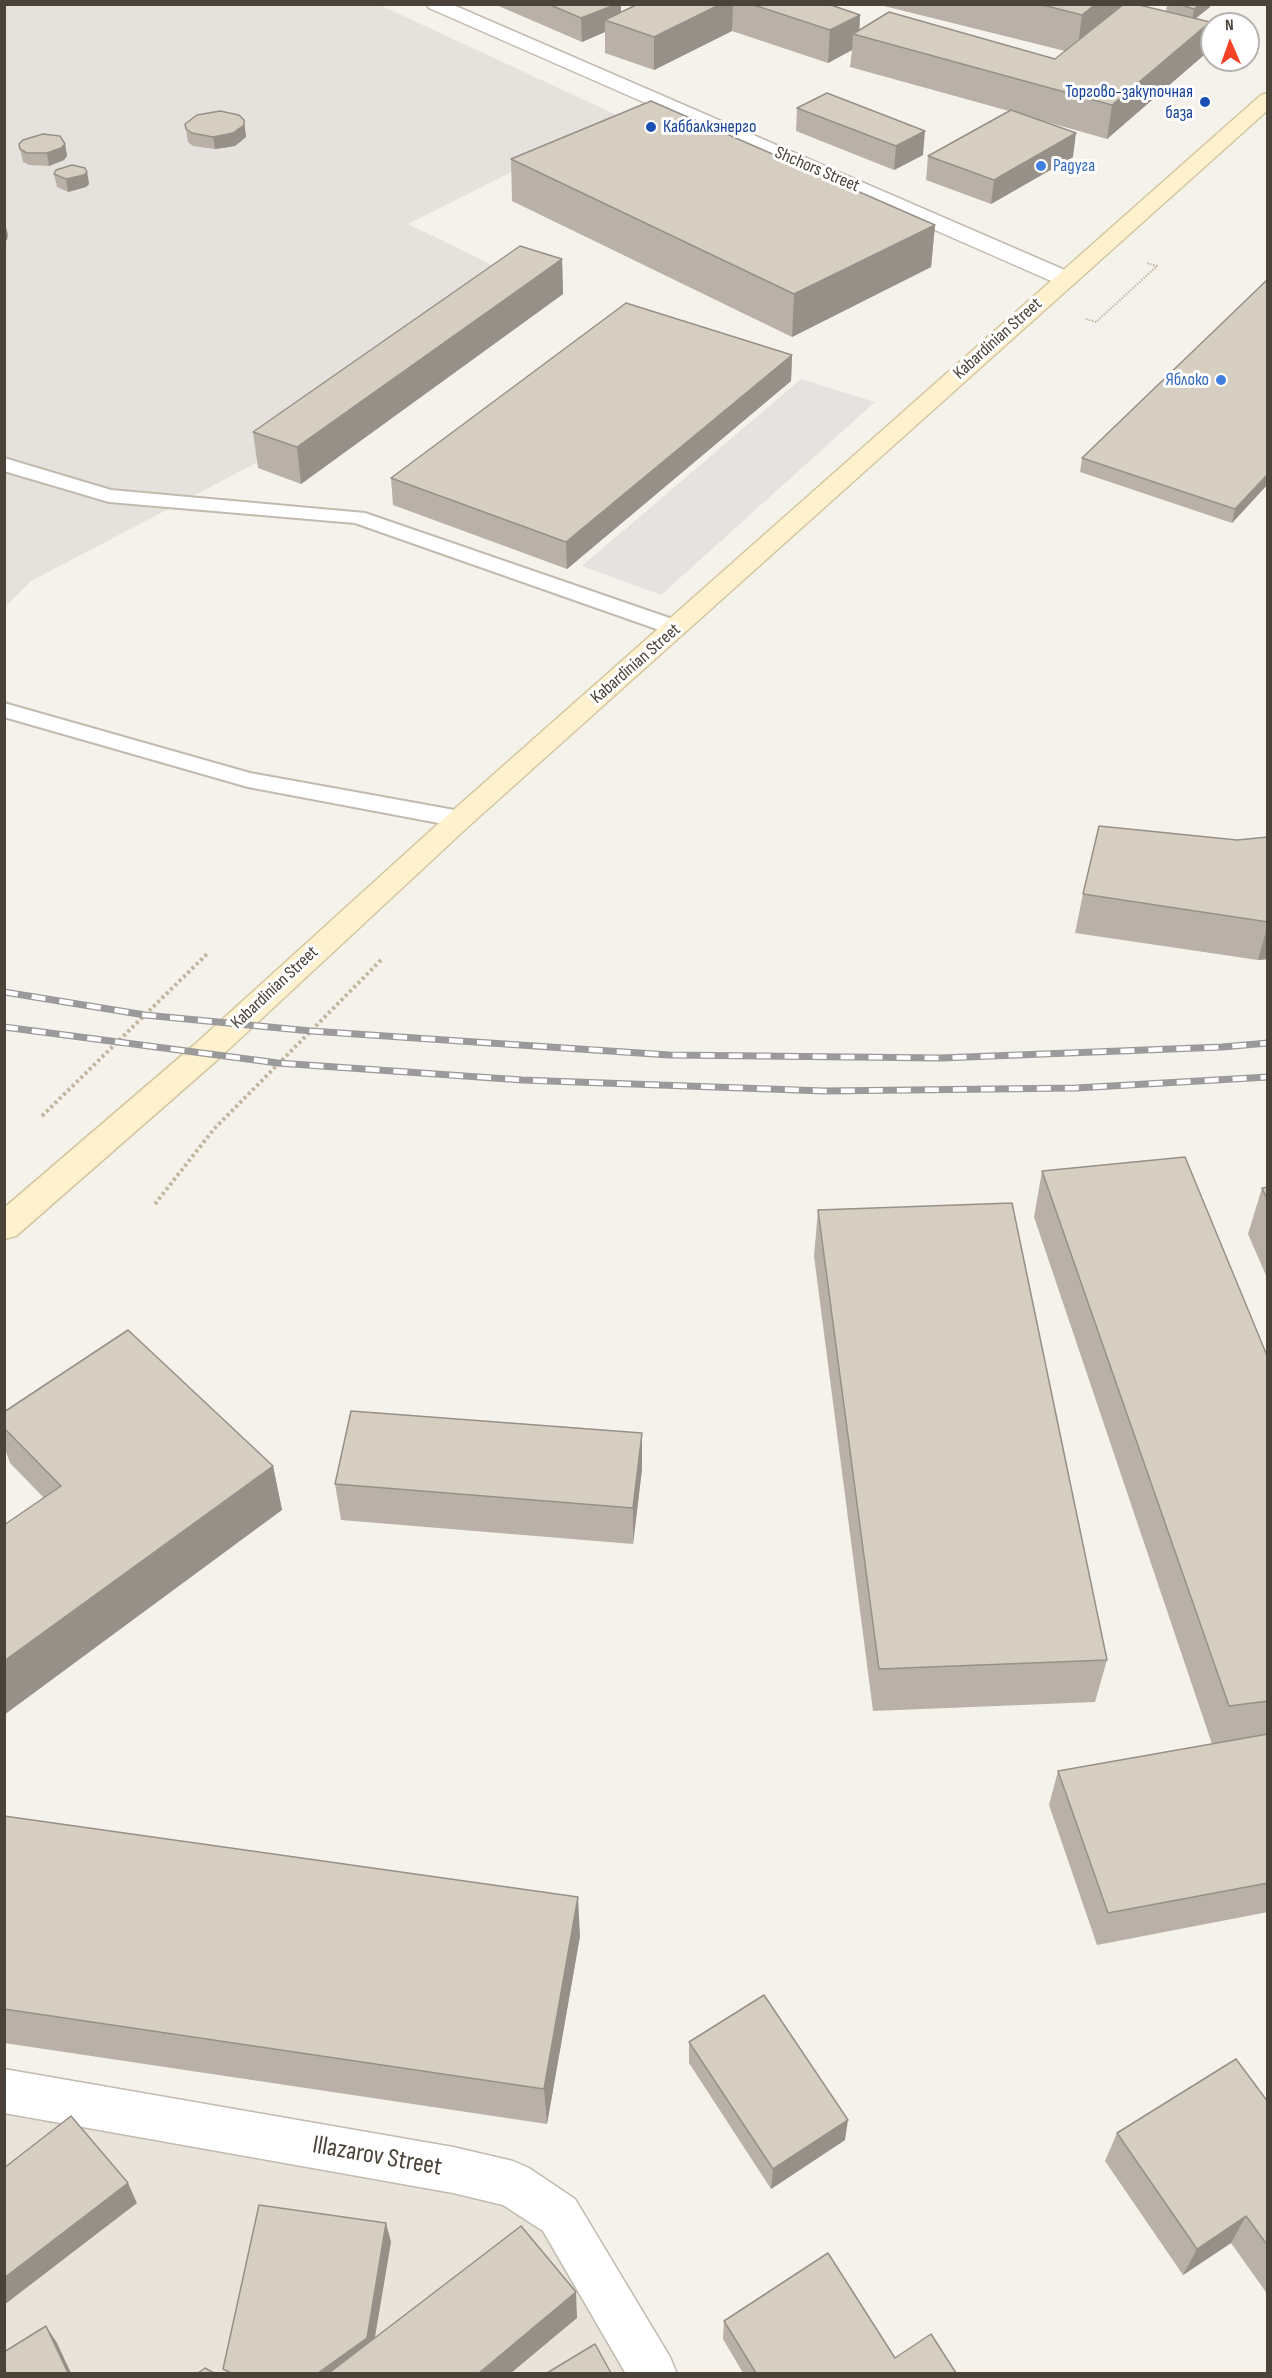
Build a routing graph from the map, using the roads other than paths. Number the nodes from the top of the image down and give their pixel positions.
1 (435, 4) edge
2 (1268, 99) edge
3 (1066, 279) junction
4 (4, 464) edge
5 (676, 628) junction
6 (4, 710) edge
7 (460, 819) junction
8 (4, 1227) edge
9 (4, 2091) edge
10 (653, 2373) edge

1 - 3 street, Shchors Street
2 - 3 main road, Kabardinian Street
3 - 5 main road, Kabardinian Street
4 - 5 lane
5 - 7 main road, Kabardinian Street
6 - 7 lane
7 - 8 main road, Kabardinian Street
9 - 10 street, Illazarov Street

